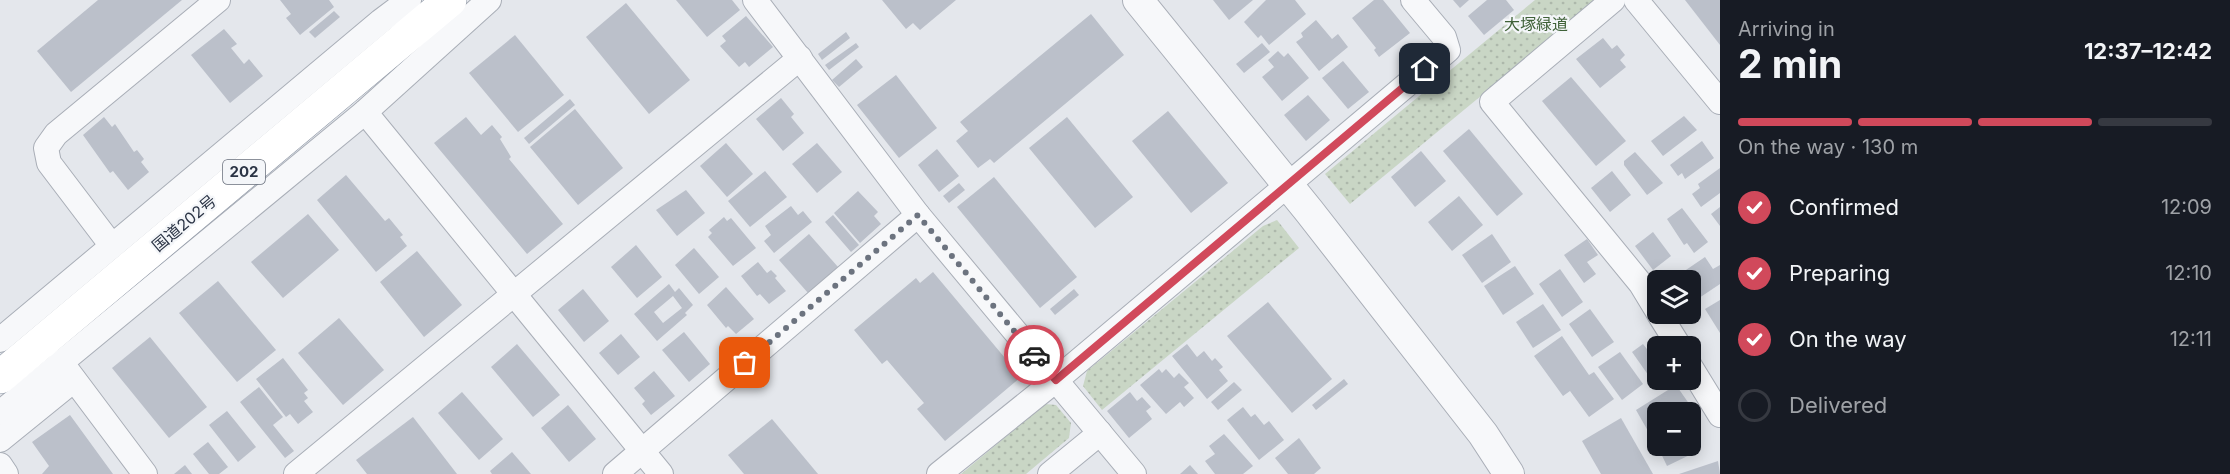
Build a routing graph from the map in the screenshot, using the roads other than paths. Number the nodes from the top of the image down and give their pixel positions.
1 (218, 0) edge
2 (409, 0) edge
3 (450, 0) edge
4 (489, 0) edge
5 (755, 0) edge
6 (1138, 0) edge
7 (1413, 0) edge
8 (1613, 0) edge
9 (1636, 0) edge
10 (800, 58) junction
11 (1720, 102) edge
12 (365, 112) junction
13 (1287, 183) junction
14 (918, 215) junction
15 (112, 246) junction
16 (513, 294) junction
17 (1647, 294) edge
18 (0, 340) edge
19 (58, 362) junction
20 (0, 377) edge
21 (1056, 380) junction
22 (1701, 384) edge
23 (0, 413) edge
24 (1720, 415) edge
25 (1100, 433) junction
26 (0, 440) edge
27 (642, 452) junction
28 (0, 465) edge
29 (6, 474) edge
30 (145, 474) edge
31 (296, 474) edge
32 (615, 474) edge
33 (661, 474) edge
34 (939, 474) edge
35 (1050, 474) edge
36 (1134, 474) edge
37 (1509, 474) edge

1 - 15 street
2 - 15 street
3 - 19 highway, 国道202号 / 202
4 - 12 street
5 - 10 street
6 - 13 street
7 - 13 street
8 - 17 street
9 - 11 street
10 - 14 street
10 - 16 street
12 - 16 street
12 - 19 street
13 - 21 street
13 - 37 street
14 - 21 street
14 - 27 street
15 - 18 street
16 - 27 street
16 - 31 street
19 - 20 highway, 国道202号 / 202
19 - 23 street
19 - 26 street
19 - 30 street
21 - 25 street
21 - 34 street
22 - 24 street
25 - 35 street
25 - 36 street
27 - 32 street
27 - 33 street
28 - 29 street

